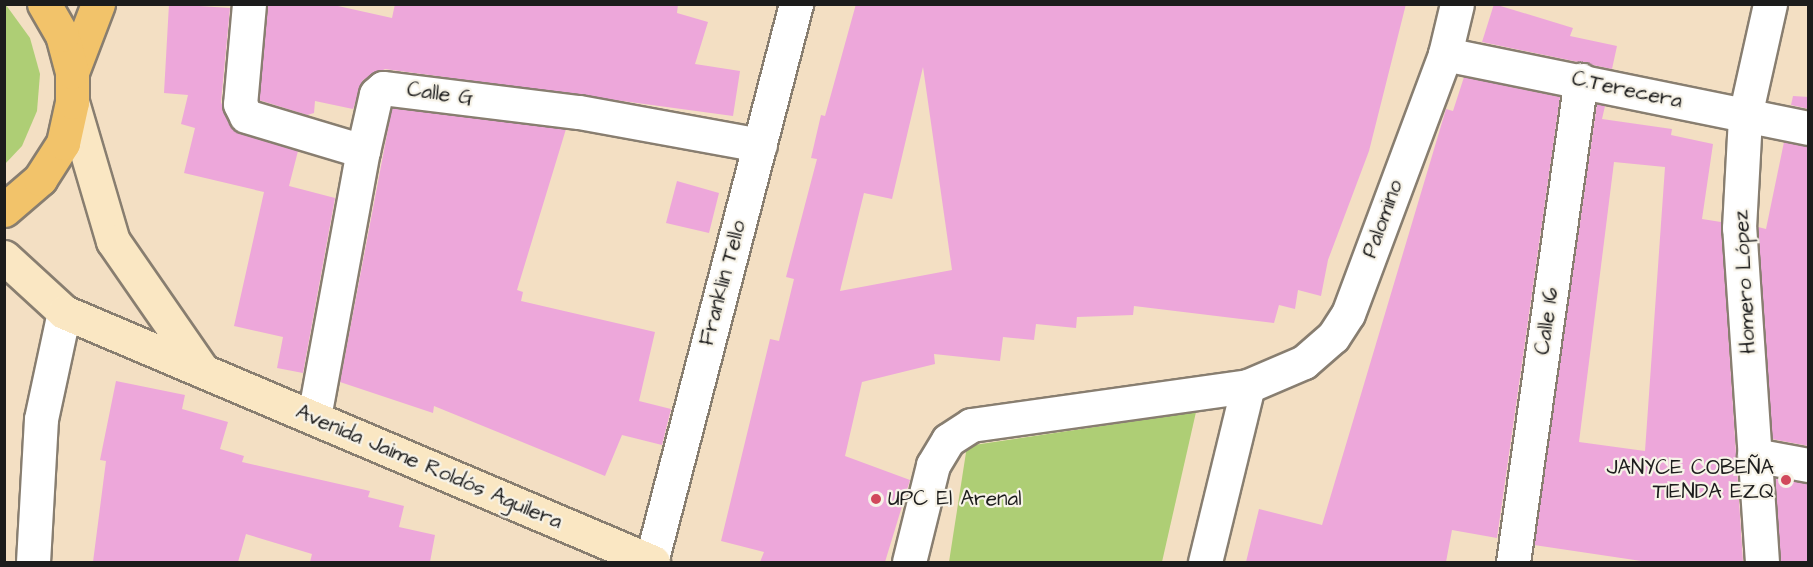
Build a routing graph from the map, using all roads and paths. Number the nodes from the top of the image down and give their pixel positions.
1 (44, 4) edge
2 (98, 4) edge
3 (249, 4) edge
4 (796, 4) edge
5 (1457, 4) edge
6 (1770, 4) edge
7 (1445, 54) junction
8 (1581, 80) junction
9 (72, 87) junction
10 (1745, 116) junction
11 (1809, 128) edge
12 (760, 145) junction
13 (363, 151) junction
14 (4, 210) edge
15 (4, 257) edge
16 (64, 312) junction
17 (204, 372) junction
18 (1248, 386) junction
19 (314, 417) junction
20 (1754, 455) junction
21 (1809, 465) edge
22 (33, 562) edge
23 (652, 562) edge
24 (909, 562) edge
25 (1205, 562) edge
26 (1513, 562) edge
27 (1762, 562) edge

1 - 9 main road
2 - 9 main road
3 - 13 street
4 - 12 street, Franklin Tello
5 - 7 street, Palomino
6 - 10 street, Homero López
7 - 8 street, C.Terecera
7 - 18 street, Palomino
8 - 10 street, C.Terecera
8 - 26 street, Calle 16
9 - 14 main road
9 - 17 street
10 - 11 street, C.Terecera
10 - 20 street, Homero López
12 - 13 street, Calle G
12 - 23 street, Franklin Tello
13 - 19 street, Calle G
15 - 16 street, Avenida Jaime Roldós Aguilera
16 - 17 street, Avenida Jaime Roldós Aguilera
16 - 22 street
17 - 19 street, Avenida Jaime Roldós Aguilera
18 - 24 street, Palomino
18 - 25 street
19 - 23 street, Avenida Jaime Roldós Aguilera
20 - 21 street
20 - 27 street, Homero López

